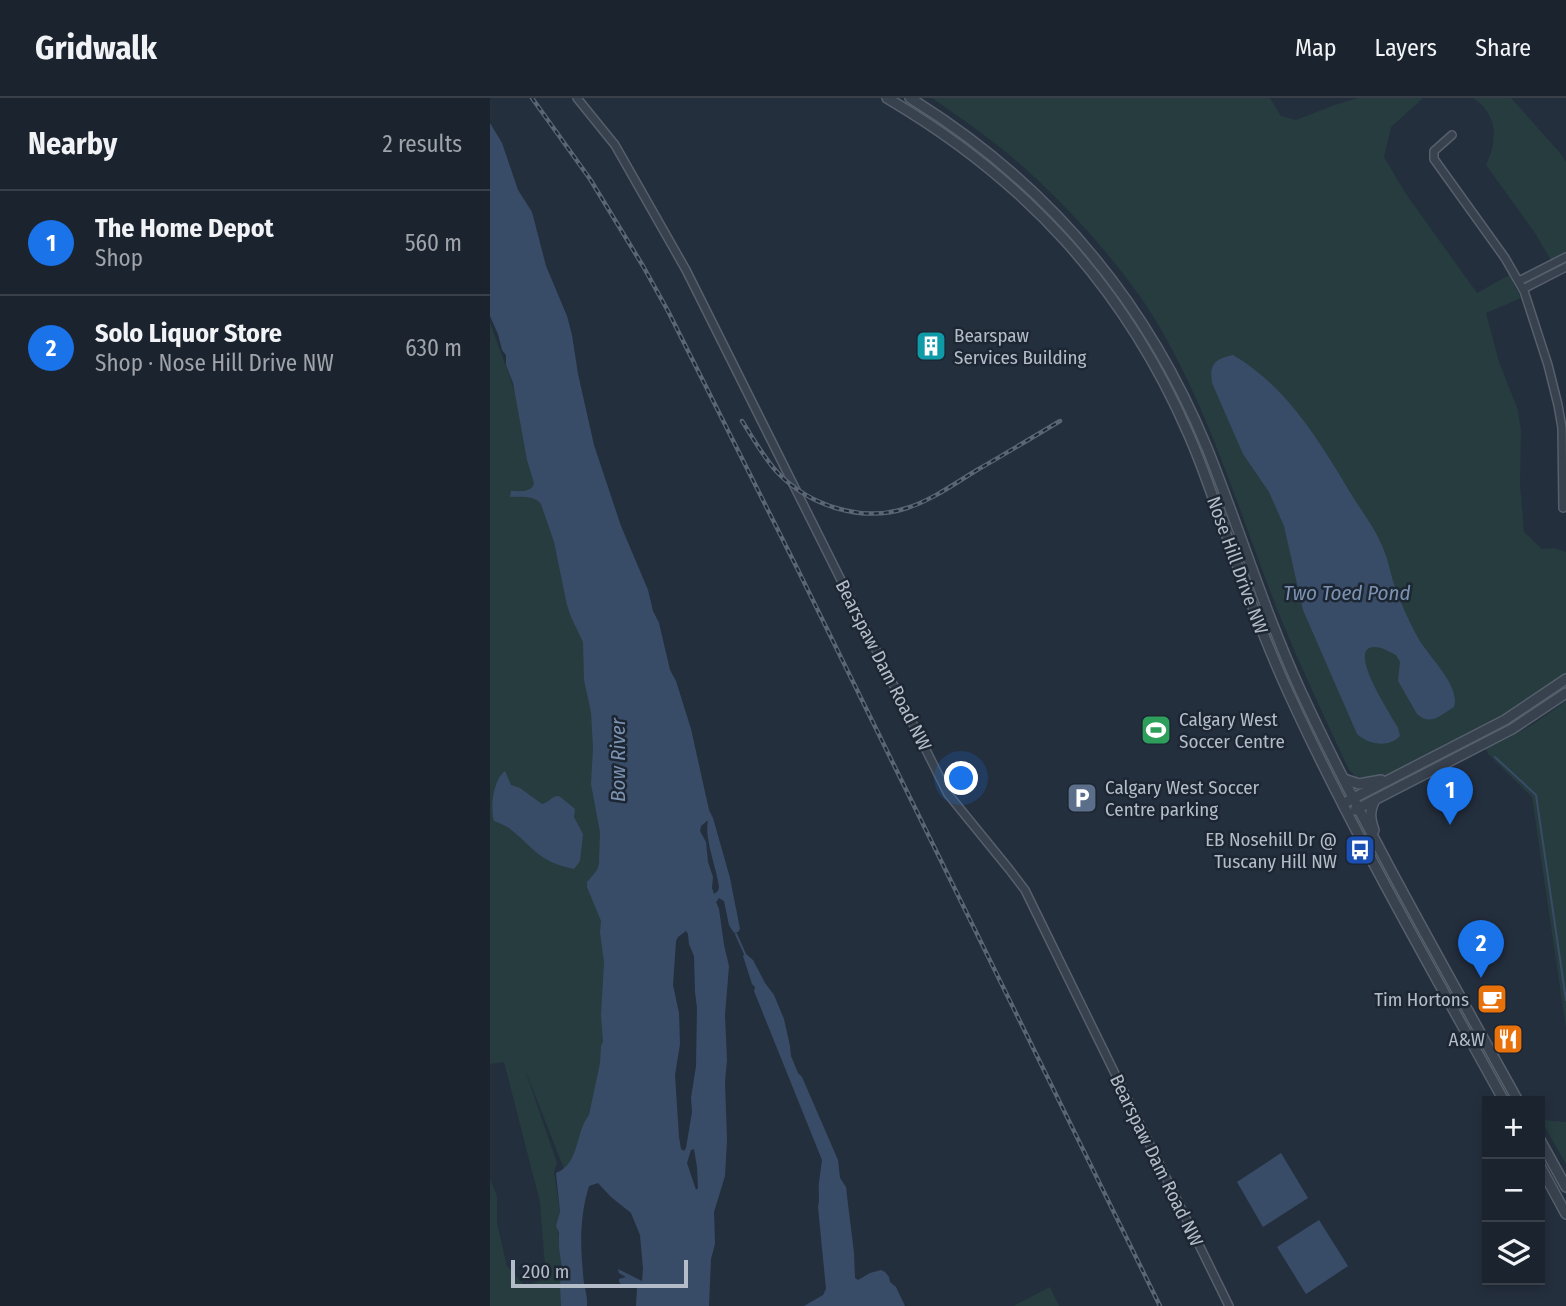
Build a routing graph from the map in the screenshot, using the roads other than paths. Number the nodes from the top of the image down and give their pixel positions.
1 (577, 98) edge
2 (887, 98) edge
3 (910, 98) edge
4 (1452, 135) dead end
5 (1566, 257) edge
6 (1566, 267) edge
7 (1521, 285) junction
8 (1563, 508) dead end
9 (1566, 679) edge
10 (1566, 693) edge
11 (1399, 774) junction
12 (1343, 778) junction
13 (1353, 798) junction
14 (1376, 799) junction
15 (1342, 803) junction
16 (1358, 808) junction
17 (1347, 814) junction
18 (1387, 864) junction
19 (1501, 1096) edge
20 (1515, 1096) edge
21 (1545, 1149) edge
22 (1545, 1175) edge
23 (1566, 1187) edge
24 (1566, 1214) edge
25 (1229, 1306) edge

1 - 25 street, Bearspaw Dam Road NW
2 - 15 street, Nose Hill Drive NW
3 - 12 street, Nose Hill Drive NW
4 - 7 street
5 - 7 street
6 - 7 street
7 - 8 street
9 - 11 street
10 - 14 street
11 - 12 street
11 - 13 street
12 - 13 street, Nose Hill Drive NW
13 - 15 street
13 - 16 street, Nose Hill Drive NW
14 - 16 street
14 - 18 street
15 - 17 street, Nose Hill Drive NW
16 - 17 street
16 - 18 street, Nose Hill Drive NW
17 - 19 street, Nose Hill Drive NW
18 - 20 street, Nose Hill Drive NW
21 - 23 street
22 - 24 street

